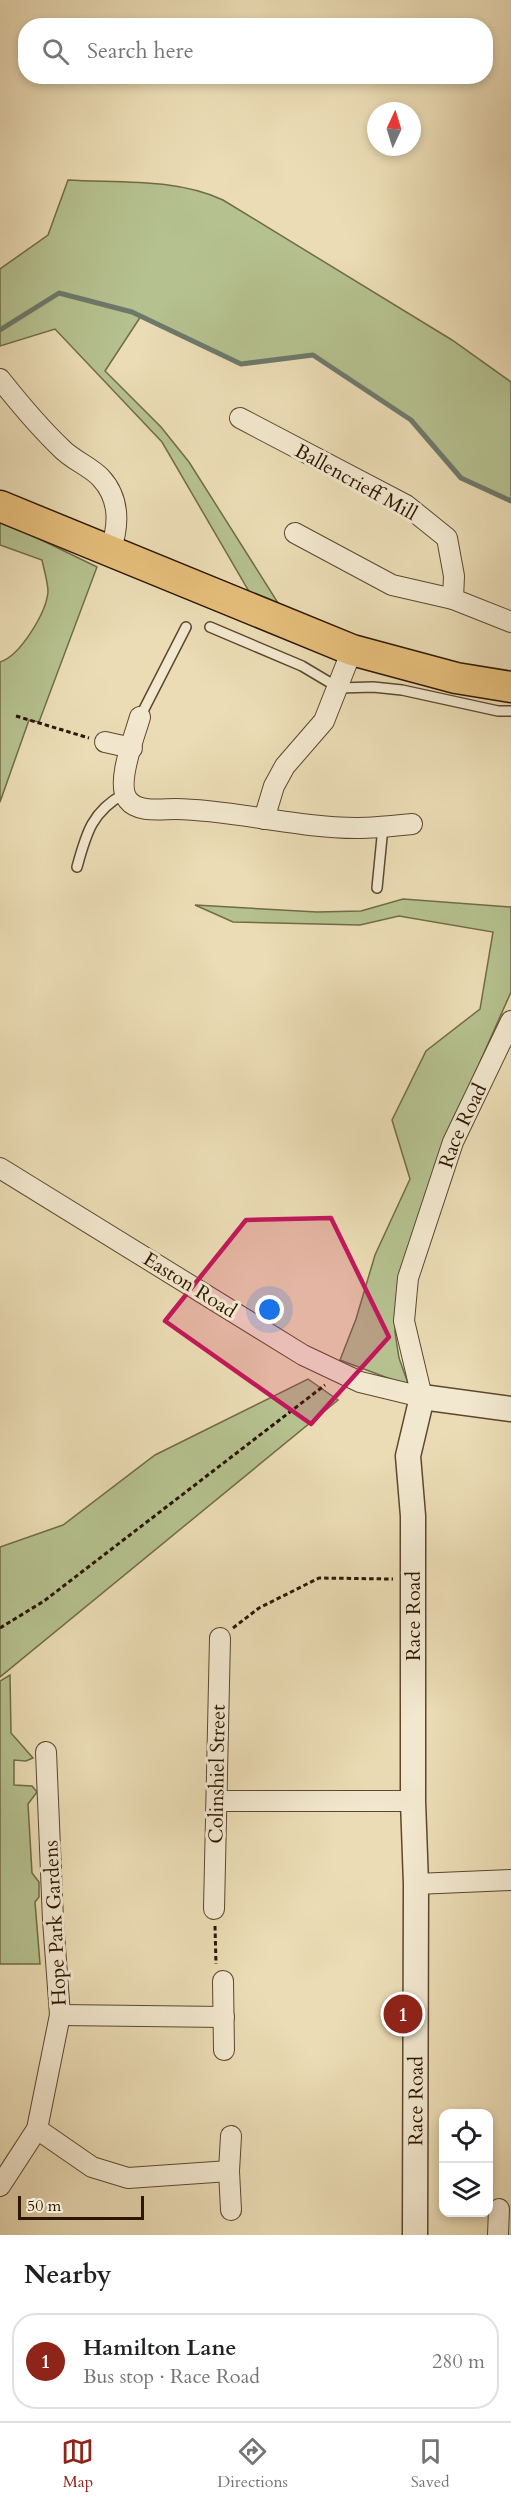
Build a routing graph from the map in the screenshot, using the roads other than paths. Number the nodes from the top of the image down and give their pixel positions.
1 (0, 380) edge
2 (240, 418) dead end
3 (0, 506) edge
4 (295, 533) dead end
5 (110, 552) junction
6 (453, 599) junction
7 (511, 622) edge
8 (186, 627) dead end
9 (210, 627) dead end
10 (352, 650) junction
11 (511, 687) edge
12 (339, 688) junction
13 (511, 711) edge
14 (140, 717) joint
15 (105, 742) road end
16 (132, 748) junction
17 (124, 794) junction
18 (264, 819) junction
19 (412, 824) dead end
20 (383, 827) junction
21 (77, 867) dead end
22 (377, 888) dead end
23 (511, 1021) edge
24 (0, 1168) edge
25 (422, 1397) junction
26 (511, 1409) edge
27 (220, 1638) road end
28 (46, 1752) dead end
29 (217, 1801) junction
30 (413, 1801) junction
31 (511, 1880) edge
32 (416, 1884) junction
33 (214, 1909) road end
34 (223, 1981) road end
35 (60, 2014) junction
36 (224, 2017) junction
37 (224, 2050) dead end
38 (37, 2128) junction
39 (231, 2136) dead end
40 (229, 2171) junction
41 (0, 2186) edge
42 (499, 2209) dead end
43 (231, 2210) dead end
44 (416, 2235) edge
45 (498, 2235) edge

1 - 5 street
2 - 6 street, Ballencrieff Mill
3 - 5 main road
4 - 6 street
5 - 10 main road
6 - 7 street
8 - 14 lane
9 - 12 lane
10 - 11 main road
10 - 12 street
12 - 13 lane
12 - 18 street
14 - 16 street
15 - 16 street
16 - 17 street
17 - 18 street
17 - 21 lane
18 - 20 street
19 - 20 street
20 - 22 lane
23 - 25 street, Race Road
24 - 25 street, Easton Road
25 - 26 street
25 - 30 street, Race Road
27 - 29 street, Colinshiel Street
28 - 35 street, Hope Park Gardens
29 - 30 street
29 - 33 street, Colinshiel Street
30 - 32 street, Race Road
31 - 32 street
32 - 44 street, Race Road
34 - 36 street
35 - 36 street
35 - 38 street, Hope Park Gardens
36 - 37 street
38 - 40 street
38 - 41 street, Hope Park Gardens
39 - 40 street
40 - 43 street
42 - 45 street

